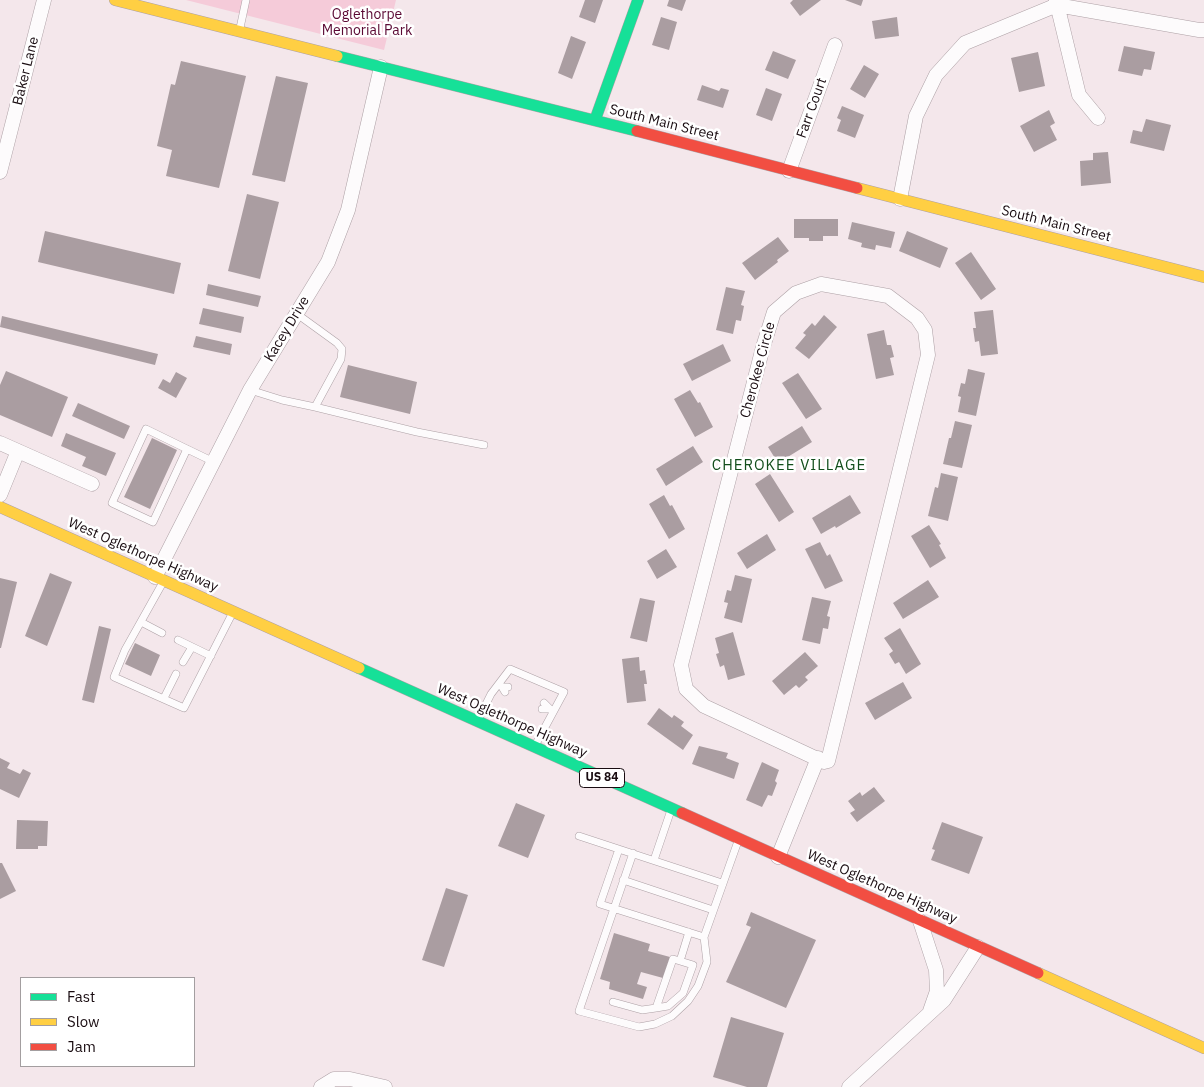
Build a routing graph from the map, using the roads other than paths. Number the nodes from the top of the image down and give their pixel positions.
1 (44, 0) edge
2 (115, 0) edge
3 (246, 0) edge
4 (638, 0) edge
5 (1056, 3) edge
6 (1204, 30) edge
7 (239, 31) junction
8 (835, 45) dead end
9 (381, 67) junction
10 (1098, 118) dead end
11 (594, 120) junction
12 (789, 171) junction
13 (0, 172) edge
14 (900, 199) junction
15 (1204, 278) edge
16 (297, 314) junction
17 (250, 390) junction
18 (315, 407) junction
19 (0, 443) edge
20 (484, 445) dead end
21 (187, 449) junction
22 (18, 451) junction
23 (214, 462) junction
24 (92, 484) dead end
25 (0, 495) edge
26 (0, 507) edge
27 (159, 579) junction
28 (233, 612) junction
29 (141, 622) junction
30 (162, 633) dead end
31 (178, 640) dead end
32 (192, 646) junction
33 (211, 656) junction
34 (183, 662) dead end
35 (176, 674) dead end
36 (164, 698) junction
37 (477, 721) junction
38 (534, 747) junction
39 (818, 758) junction
40 (671, 809) junction
41 (580, 836) dead end
42 (739, 839) junction
43 (619, 849) junction
44 (632, 853) junction
45 (778, 856) junction
46 (654, 860) junction
47 (623, 880) junction
48 (722, 883) junction
49 (614, 908) junction
50 (713, 910) junction
51 (920, 920) junction
52 (688, 932) junction
53 (704, 937) junction
54 (978, 947) junction
55 (680, 961) junction
56 (613, 1002) dead end
57 (656, 1008) junction
58 (929, 1013) junction
59 (1204, 1048) edge
60 (321, 1087) edge
61 (385, 1087) edge
62 (849, 1087) edge

1 - 13 street, Baker Lane
2 - 7 main road, South Main Street
3 - 7 lane
4 - 11 main road
5 - 6 street
5 - 10 street
5 - 14 street
7 - 9 main road, South Main Street
8 - 12 street, Farr Court
9 - 11 main road, South Main Street
9 - 16 street, Kacey Drive
11 - 12 main road, South Main Street
12 - 14 main road, South Main Street
14 - 15 main road, South Main Street
16 - 17 street, Kacey Drive
16 - 18 lane
17 - 18 lane
17 - 23 street, Kacey Drive
18 - 20 lane
19 - 22 street
21 - 21 lane
21 - 23 lane
22 - 24 street
22 - 25 street
23 - 27 street, Kacey Drive
26 - 27 main road, West Oglethorpe Highway / US 84
27 - 28 main road, West Oglethorpe Highway / US 84
27 - 29 lane
28 - 33 lane
28 - 37 main road, West Oglethorpe Highway / US 84
29 - 30 lane
29 - 36 lane
31 - 32 lane
32 - 33 lane
32 - 34 lane
33 - 36 lane
35 - 36 lane
37 - 38 main road, West Oglethorpe Highway / US 84
37 - 38 lane
38 - 40 main road, West Oglethorpe Highway / US 84
39 - 39 street, Cherokee Circle
39 - 45 street
40 - 42 main road, West Oglethorpe Highway / US 84
40 - 46 lane
41 - 43 lane
42 - 45 main road, West Oglethorpe Highway / US 84
42 - 48 lane
43 - 44 lane
43 - 49 lane
44 - 46 lane
44 - 47 lane
45 - 51 main road, West Oglethorpe Highway / US 84
46 - 48 lane
47 - 49 lane
47 - 50 lane
48 - 50 lane
49 - 52 lane
49 - 53 lane
50 - 53 lane
51 - 54 main road, West Oglethorpe Highway / US 84
51 - 58 street
52 - 53 lane
52 - 55 lane
54 - 58 street
54 - 59 main road, West Oglethorpe Highway / US 84
55 - 57 lane
55 - 57 lane
56 - 57 lane
58 - 62 street
60 - 61 street

